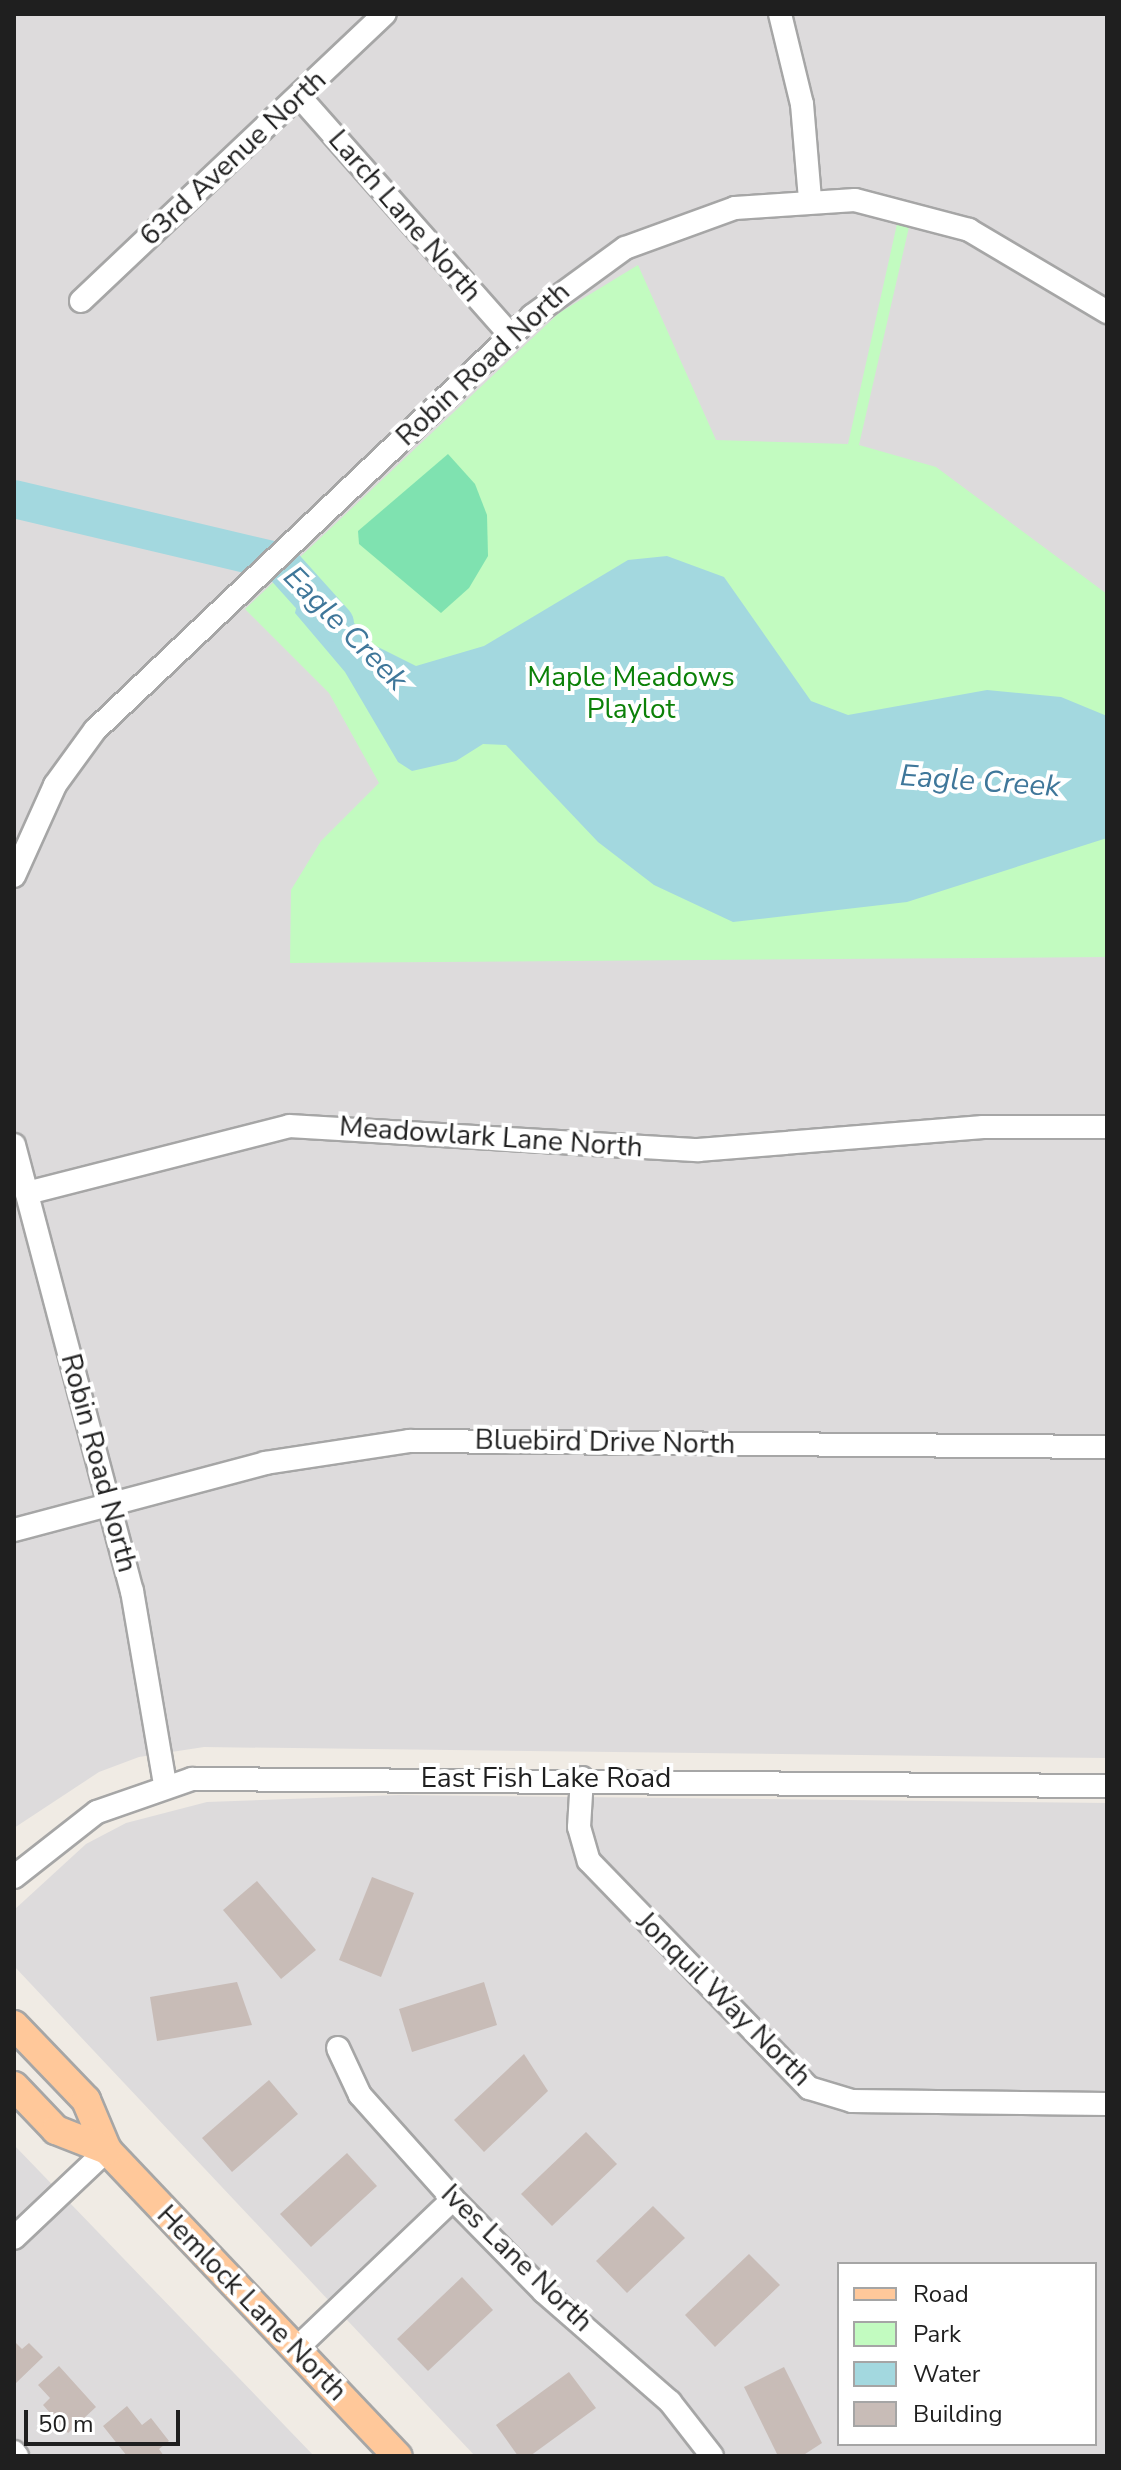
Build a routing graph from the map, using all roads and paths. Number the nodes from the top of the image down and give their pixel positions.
1 (385, 14) edge
2 (780, 14) edge
3 (299, 96) junction
4 (810, 199) junction
5 (81, 301) dead end
6 (1107, 312) edge
7 (511, 336) junction
8 (14, 876) edge
9 (1107, 1127) edge
10 (14, 1145) edge
11 (27, 1193) junction
12 (1107, 1447) edge
13 (110, 1504) junction
14 (14, 1530) edge
15 (582, 1778) junction
16 (165, 1785) junction
17 (1107, 1786) edge
18 (14, 1877) edge
19 (14, 2025) edge
20 (338, 2048) dead end
21 (14, 2086) edge
22 (1107, 2104) edge
23 (107, 2150) junction
24 (453, 2199) junction
25 (14, 2238) edge
26 (296, 2349) junction
27 (397, 2456) edge
28 (712, 2456) edge

1 - 3 street, 63rd Avenue North
2 - 4 street
3 - 5 street, 63rd Avenue North
3 - 7 street, Larch Lane North
4 - 6 street, Robin Road North
4 - 7 street, Robin Road North
7 - 8 street, Robin Road North
9 - 11 street, Meadowlark Lane North
10 - 11 street, Robin Road North
11 - 13 street, Robin Road North
12 - 13 street, Bluebird Drive North
13 - 14 street, Bluebird Drive North
13 - 16 street, Robin Road North
15 - 16 street, East Fish Lake Road
15 - 17 street, East Fish Lake Road
15 - 22 street, Jonquil Way North
16 - 18 street, East Fish Lake Road
19 - 23 main road, Hemlock Lane North
20 - 24 street, Ives Lane North
21 - 23 main road, Hemlock Lane North
23 - 25 street
23 - 26 main road, Hemlock Lane North
24 - 26 street
24 - 28 street, Ives Lane North
26 - 27 main road, Hemlock Lane North

